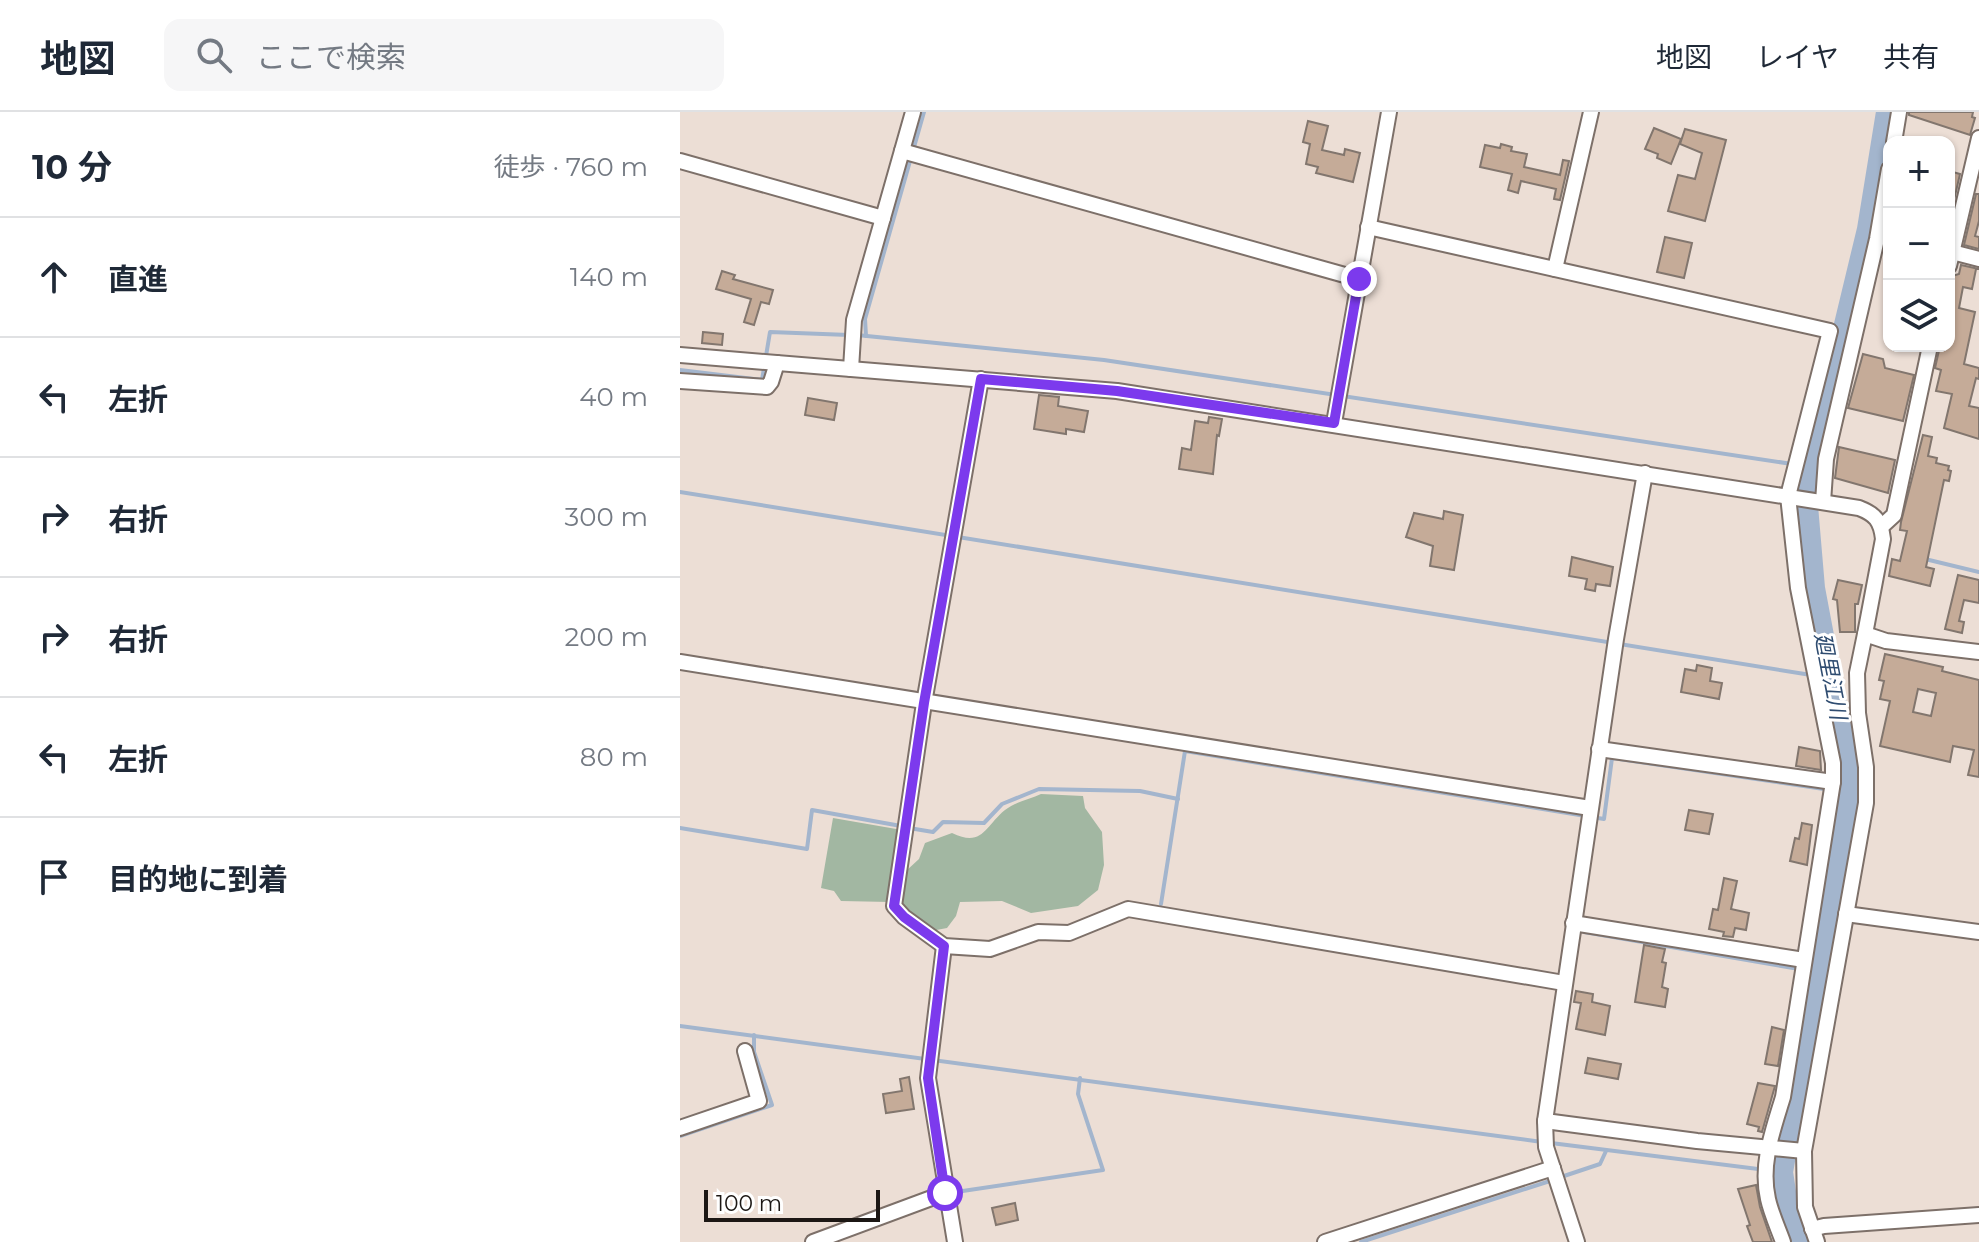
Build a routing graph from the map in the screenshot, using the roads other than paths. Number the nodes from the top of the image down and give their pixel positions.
1 (913, 112) edge
2 (1389, 112) edge
3 (1591, 112) edge
4 (1899, 112) edge
5 (1895, 136) edge
6 (1979, 138) edge
7 (909, 153) junction
8 (680, 161) edge
9 (1883, 204) edge
10 (883, 218) junction
11 (1368, 227) junction
12 (1955, 242) edge
13 (1955, 259) edge
14 (1979, 259) edge
15 (1555, 269) junction
16 (1359, 279) junction
17 (1929, 352) edge
18 (680, 355) edge
19 (769, 362) junction
20 (851, 369) junction
21 (981, 379) junction
22 (680, 381) edge
23 (1334, 423) junction
24 (1645, 473) junction
25 (1788, 496) junction
26 (1823, 502) junction
27 (1882, 526) junction
28 (1865, 634) junction
29 (1979, 652) edge
30 (680, 662) edge
31 (924, 703) junction
32 (1599, 749) junction
33 (1833, 782) junction
34 (1590, 814) junction
35 (1846, 914) junction
36 (1573, 923) junction
37 (1979, 932) edge
38 (944, 946) junction
39 (1803, 966) junction
40 (1564, 983) junction
41 (745, 1051) dead end
42 (680, 1128) edge
43 (1545, 1133) junction
44 (1771, 1146) junction
45 (1800, 1151) junction
46 (1555, 1175) junction
47 (945, 1193) junction
48 (1979, 1215) edge
49 (1814, 1236) edge
50 (813, 1242) edge
51 (955, 1242) edge
52 (1325, 1242) edge
53 (1577, 1242) edge
54 (1783, 1242) edge

1 - 7 street
2 - 11 street
3 - 15 street
4 - 5 street
6 - 12 street
7 - 10 street
7 - 16 street
8 - 10 street
9 - 26 street
10 - 20 street
11 - 15 street
11 - 16 street
13 - 14 street
15 - 25 street
16 - 23 street
17 - 27 street
18 - 19 street
19 - 20 street
19 - 22 street
20 - 21 street
21 - 23 street
21 - 31 street
23 - 24 street
24 - 25 street
24 - 32 street
25 - 26 street
25 - 33 street
26 - 27 street
27 - 28 street
28 - 29 street
28 - 35 street
30 - 31 street
31 - 34 street
31 - 38 street
32 - 33 street
32 - 34 street
33 - 39 street
34 - 36 street
35 - 37 street
35 - 45 street
36 - 39 street
36 - 40 street
38 - 40 street
38 - 47 street
39 - 44 street
40 - 43 street
41 - 42 street
43 - 44 street
43 - 46 street
44 - 45 street
44 - 54 street
45 - 49 street
46 - 52 street
46 - 53 street
47 - 50 street
47 - 51 street
48 - 49 street

